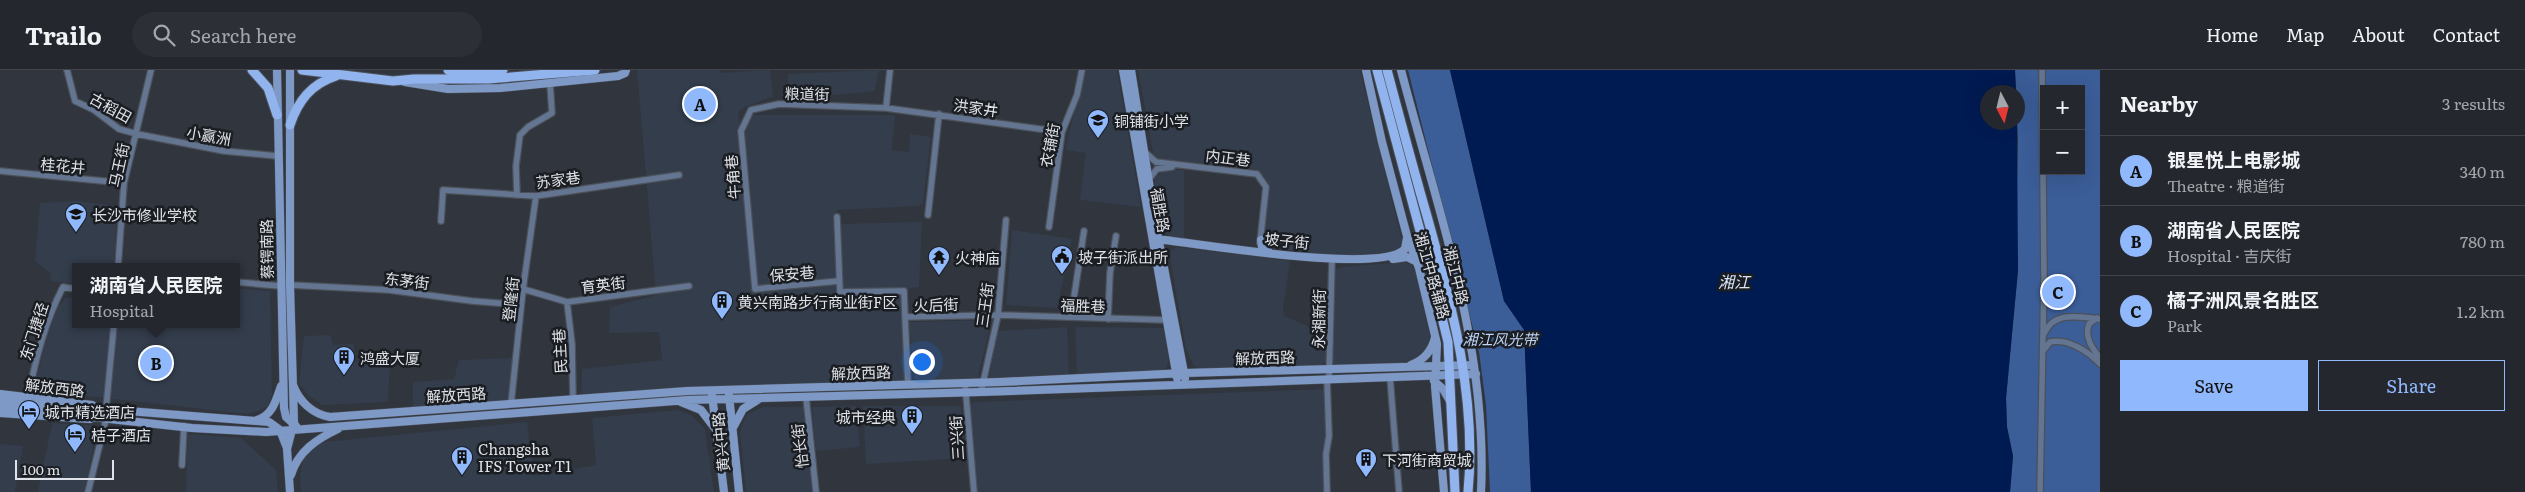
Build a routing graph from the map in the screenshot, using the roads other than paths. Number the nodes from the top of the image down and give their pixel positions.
1 (67, 70) edge
2 (150, 70) edge
3 (252, 70) edge
4 (277, 70) edge
5 (290, 70) edge
6 (302, 70) edge
7 (448, 70) edge
8 (503, 70) edge
9 (595, 70) edge
10 (626, 70) edge
11 (890, 70) edge
12 (1082, 70) edge
13 (1122, 70) edge
14 (1131, 70) edge
15 (1366, 70) edge
16 (1376, 70) edge
17 (1387, 70) edge
18 (1401, 70) edge
19 (2042, 70) edge
20 (340, 75) junction
21 (393, 81) junction
22 (550, 83) junction
23 (886, 108) junction
24 (939, 114) junction
25 (277, 115) junction
26 (290, 124) junction
27 (741, 131) joint
28 (1062, 132) junction
29 (137, 134) junction
30 (1146, 154) junction
31 (277, 156) junction
32 (0, 171) edge
33 (679, 175) dead end
34 (1148, 180) junction
35 (124, 183) junction
36 (517, 195) junction
37 (536, 196) junction
38 (928, 215) dead end
39 (837, 217) dead end
40 (1006, 220) dead end
41 (441, 221) dead end
42 (748, 221) joint
43 (1048, 227) dead end
44 (1157, 229) junction
45 (1084, 231) dead end
46 (1116, 236) dead end
47 (1407, 236) junction
48 (1259, 240) junction
49 (1156, 241) junction
50 (1171, 242) junction
51 (1246, 249) junction
52 (1257, 252) junction
53 (1269, 252) junction
54 (1164, 256) junction
55 (1332, 261) junction
56 (1417, 262) junction
57 (118, 263) edge
58 (839, 281) junction
59 (240, 282) edge
60 (290, 285) junction
61 (280, 286) junction
62 (689, 286) dead end
63 (72, 288) edge
64 (523, 289) junction
65 (567, 302) junction
66 (521, 306) junction
67 (998, 315) junction
68 (905, 317) junction
69 (1071, 317) junction
70 (1108, 319) junction
71 (2098, 319) edge
72 (1167, 320) junction
73 (114, 328) edge
74 (1434, 330) junction
75 (2042, 338) junction
76 (2042, 353) junction
77 (1178, 357) junction
78 (2100, 358) edge
79 (2100, 364) edge
80 (1474, 365) junction
81 (1404, 366) junction
82 (1436, 366) junction
83 (1330, 369) junction
84 (1449, 370) junction
85 (1462, 370) junction
86 (1205, 372) junction
87 (1180, 373) junction
88 (1163, 374) junction
89 (1476, 374) junction
90 (1390, 377) junction
91 (1328, 379) junction
92 (1436, 379) junction
93 (283, 380) junction
94 (983, 382) junction
95 (965, 383) junction
96 (293, 384) junction
97 (908, 384) junction
98 (1182, 385) junction
99 (966, 392) junction
100 (981, 392) junction
101 (0, 394) edge
102 (729, 394) junction
103 (712, 395) junction
104 (806, 396) junction
105 (28, 397) junction
106 (764, 397) junction
107 (573, 400) junction
108 (0, 401) edge
109 (674, 401) junction
110 (1450, 402) junction
111 (511, 404) junction
112 (0, 407) edge
113 (50, 408) junction
114 (106, 409) junction
115 (0, 413) edge
116 (106, 418) junction
117 (255, 421) junction
118 (184, 426) junction
119 (344, 426) junction
120 (293, 427) junction
121 (281, 431) junction
122 (733, 433) junction
123 (717, 434) junction
124 (288, 449) junction
125 (182, 465) dead end
126 (290, 479) junction
127 (88, 492) edge
128 (290, 492) edge
129 (724, 492) edge
130 (739, 492) edge
131 (816, 492) edge
132 (974, 492) edge
133 (1326, 492) edge
134 (1399, 492) edge
135 (1444, 492) edge
136 (1455, 492) edge
137 (1468, 492) edge
138 (1481, 492) edge
139 (2040, 492) edge

1 - 29 street, 古稻田
2 - 29 street, 马王街
3 - 25 main road
4 - 25 main road, 蔡锷南路
5 - 26 main road, 蔡锷南路
6 - 20 main road
7 - 8 main road
9 - 21 main road
10 - 22 main road
11 - 23 street
12 - 28 street, 衣铺街
13 - 49 main road, 福胜路
14 - 30 main road, 福胜路
15 - 47 main road, 湘江中路辅路
16 - 84 main road, 湘江中路
17 - 85 main road, 湘江中路
18 - 80 main road, 湘江中路辅路
19 - 75 street
20 - 21 main road
20 - 26 main road
21 - 22 main road
22 - 36 street
23 - 24 street, 洪家井
23 - 27 street, 粮道街
24 - 28 street, 洪家井
24 - 38 street
25 - 31 main road, 蔡锷南路
26 - 60 main road, 蔡锷南路
27 - 42 street, 牛角巷
28 - 43 street, 衣铺街
29 - 31 street, 小赢洲
29 - 35 street, 马王街
30 - 34 main road, 福胜路
30 - 48 street, 内正巷
31 - 61 main road, 蔡锷南路
32 - 35 street, 桂花井
33 - 37 street, 苏家巷
34 - 44 main road, 福胜路
34 - 48 street, 内正巷
35 - 57 street, 马王街
36 - 37 street, 苏家巷
36 - 41 street, 苏家巷
37 - 64 street, 登隆街
39 - 58 street
40 - 67 street, 三王街
42 - 58 street, 保安巷
44 - 49 main road, 福胜路
44 - 50 main road
45 - 69 street
46 - 70 street
47 - 55 main road, 坡子街
47 - 56 main road, 湘江中路辅路
48 - 51 main road
48 - 52 street, 内正巷
48 - 53 main road
49 - 50 main road, 坡子街
49 - 54 main road, 福胜路
49 - 72 main road, 福胜路
50 - 51 main road, 坡子街
50 - 52 main road, 坡子街
50 - 54 main road
51 - 52 main road, 坡子街
52 - 53 main road, 坡子街
52 - 55 main road, 坡子街
53 - 55 main road, 坡子街
54 - 77 main road, 福胜路
55 - 56 main road, 坡子街
55 - 83 street, 永湘新街
56 - 74 main road, 湘江中路辅路
58 - 68 street, 火后街
59 - 61 street
60 - 66 street, 东茅街
60 - 96 main road, 蔡锷南路
61 - 93 main road, 蔡锷南路
62 - 65 street, 育英街
63 - 105 street, 东门捷径
64 - 65 street, 育英街
64 - 66 street, 登隆街
65 - 107 street, 民主巷
66 - 111 street, 登隆街
67 - 68 street, 火后街
67 - 69 street, 福胜巷
67 - 94 street, 三王街
68 - 97 street
69 - 70 street, 福胜巷
70 - 72 street, 福胜巷
71 - 75 street
71 - 78 street
72 - 77 main road, 福胜路
73 - 114 street
74 - 81 main road
74 - 82 main road, 湘江中路辅路
75 - 76 street
76 - 79 street
76 - 139 street
77 - 86 main road
77 - 87 main road, 福胜路
77 - 88 main road
80 - 85 main road, 解放西路
80 - 89 main road, 湘江中路辅路
81 - 82 main road, 解放西路
81 - 83 main road, 解放西路
82 - 84 main road, 解放西路
82 - 92 main road, 湘江中路辅路
83 - 86 main road, 解放西路
83 - 91 street, 永湘新街
84 - 85 main road, 解放西路
84 - 92 main road, 解放西路
84 - 110 main road, 湘江中路
85 - 89 main road, 解放西路
85 - 137 main road, 湘江中路
86 - 87 main road, 解放西路
87 - 88 main road, 解放西路
87 - 98 main road, 福胜路
88 - 94 main road, 解放西路
89 - 138 main road, 湘江中路辅路
90 - 91 main road, 解放西路
90 - 92 main road, 解放西路
90 - 134 street
91 - 98 main road, 解放西路
91 - 133 street, 永湘新街
92 - 110 main road
92 - 135 main road, 湘江中路辅路
93 - 117 main road
93 - 120 main road, 蔡锷南路
94 - 95 main road, 解放西路
94 - 100 street, 三王街
95 - 97 main road, 解放西路
95 - 99 street, 三兴街
96 - 111 main road, 解放西路
96 - 120 main road, 蔡锷南路
97 - 102 main road, 解放西路
98 - 100 main road, 解放西路
99 - 100 main road, 解放西路
99 - 104 main road, 解放西路
99 - 132 street, 三兴街
101 - 105 main road, 解放西路
102 - 103 main road, 解放西路
102 - 106 main road, 解放西路
102 - 122 main road, 黄兴中路
103 - 107 main road, 解放西路
103 - 109 main road, 解放西路
103 - 123 main road, 黄兴中路
104 - 106 main road, 解放西路
104 - 131 street, 怡长街
105 - 114 main road, 解放西路
106 - 122 main road
107 - 111 main road, 解放西路
108 - 113 main road, 解放西路
109 - 119 main road, 解放西路
109 - 123 main road
110 - 136 main road, 湘江中路
112 - 113 main road, 解放西路
113 - 114 main road, 解放西路
113 - 116 main road, 解放西路
114 - 117 main road, 解放西路
115 - 116 main road, 解放西路
116 - 118 main road, 解放西路
116 - 127 street
117 - 121 main road, 解放西路
118 - 121 main road, 解放西路
118 - 125 street
119 - 120 main road, 解放西路
119 - 126 main road
120 - 121 main road, 解放西路
120 - 124 main road
121 - 124 main road
122 - 130 main road, 黄兴中路
123 - 129 main road, 黄兴中路
124 - 126 main road
126 - 128 main road

